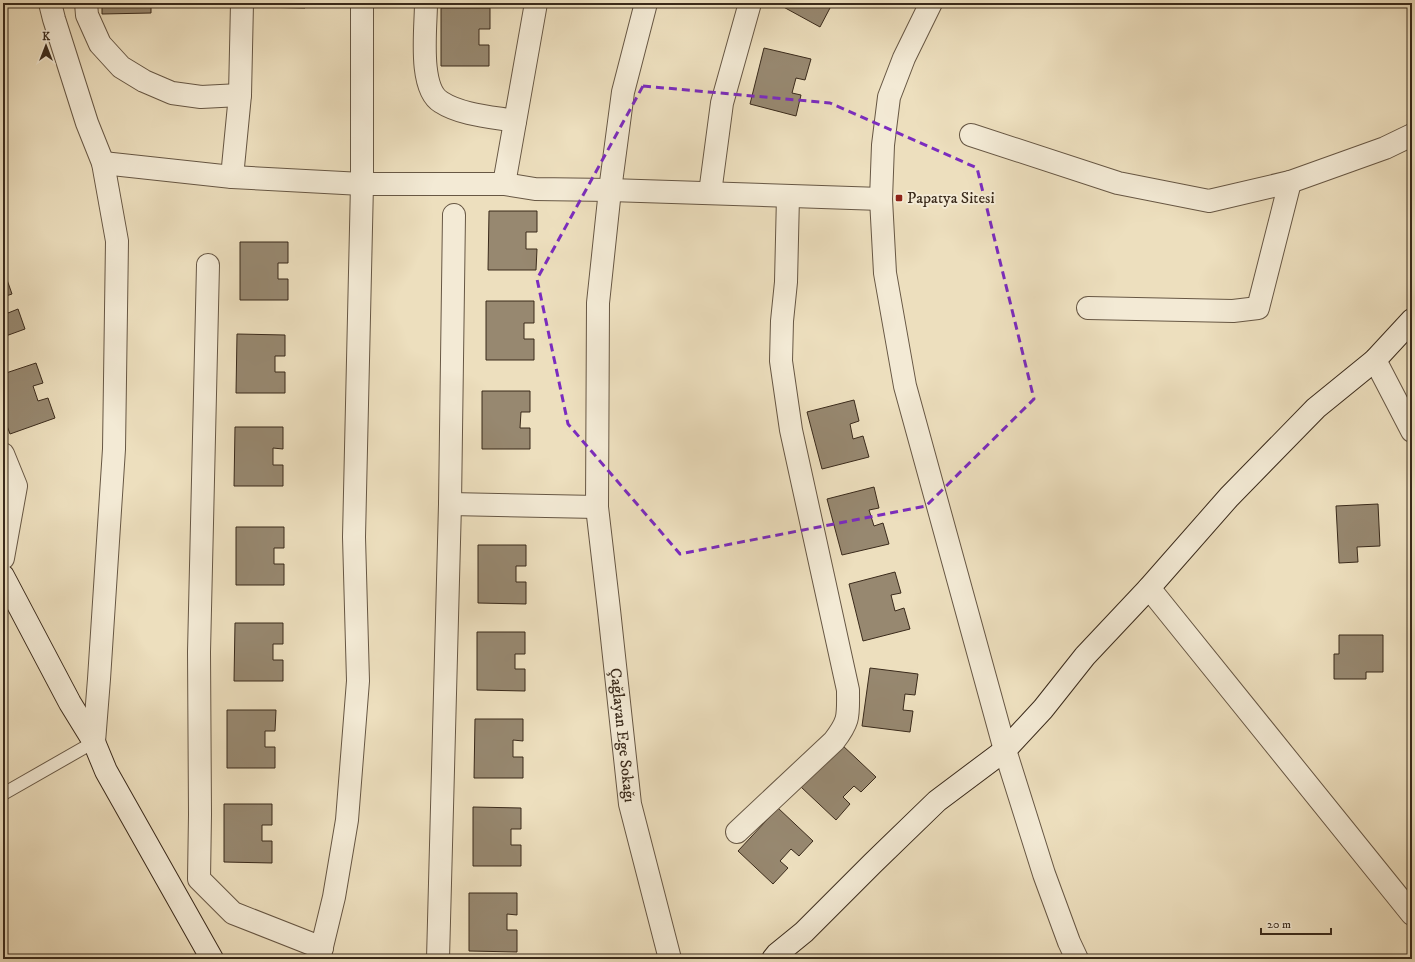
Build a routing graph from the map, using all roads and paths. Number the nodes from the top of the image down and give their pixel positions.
1 (50, 3) edge
2 (86, 3) edge
3 (242, 3) edge
4 (362, 3) edge
5 (426, 3) edge
6 (536, 3) edge
7 (646, 3) edge
8 (750, 3) edge
9 (931, 3) edge
10 (240, 95) junction
11 (515, 121) junction
12 (972, 135) dead end
13 (1412, 135) edge
14 (103, 163) junction
15 (232, 177) junction
16 (1290, 182) junction
17 (362, 184) junction
18 (504, 184) junction
19 (610, 190) junction
20 (710, 193) junction
21 (788, 196) junction
22 (882, 199) junction
23 (454, 215) dead end
24 (208, 265) dead end
25 (1088, 308) dead end
26 (1412, 320) edge
27 (1375, 360) junction
28 (1412, 431) edge
29 (3, 454) edge
30 (450, 504) junction
31 (597, 507) junction
32 (3, 558) edge
33 (3, 576) edge
34 (1149, 588) junction
35 (94, 742) junction
36 (1005, 750) junction
37 (3, 794) edge
38 (737, 832) dead end
39 (1412, 914) edge
40 (320, 954) edge
41 (212, 959) edge
42 (438, 959) edge
43 (670, 959) edge
44 (773, 959) edge
45 (1077, 959) edge

1 - 14 street
2 - 10 street
3 - 10 street
4 - 17 street
5 - 11 street
6 - 11 street
7 - 19 street, Çağlayan Ege Sokağı
8 - 20 street
9 - 22 street
10 - 15 street
11 - 18 street
12 - 16 street
13 - 16 street
14 - 15 street
14 - 35 street
15 - 17 street
16 - 25 street
17 - 18 street
17 - 40 street
18 - 19 street
19 - 20 street
19 - 31 street, Çağlayan Ege Sokağı
20 - 21 street
21 - 22 street
21 - 38 street
22 - 36 street
23 - 30 street
24 - 40 street
26 - 27 street
27 - 28 street
27 - 34 street
29 - 32 street
30 - 31 street
30 - 42 street
31 - 43 street, Çağlayan Ege Sokağı
33 - 35 street
34 - 36 street
34 - 39 street
35 - 37 lane
35 - 41 street
36 - 44 street
36 - 45 street

